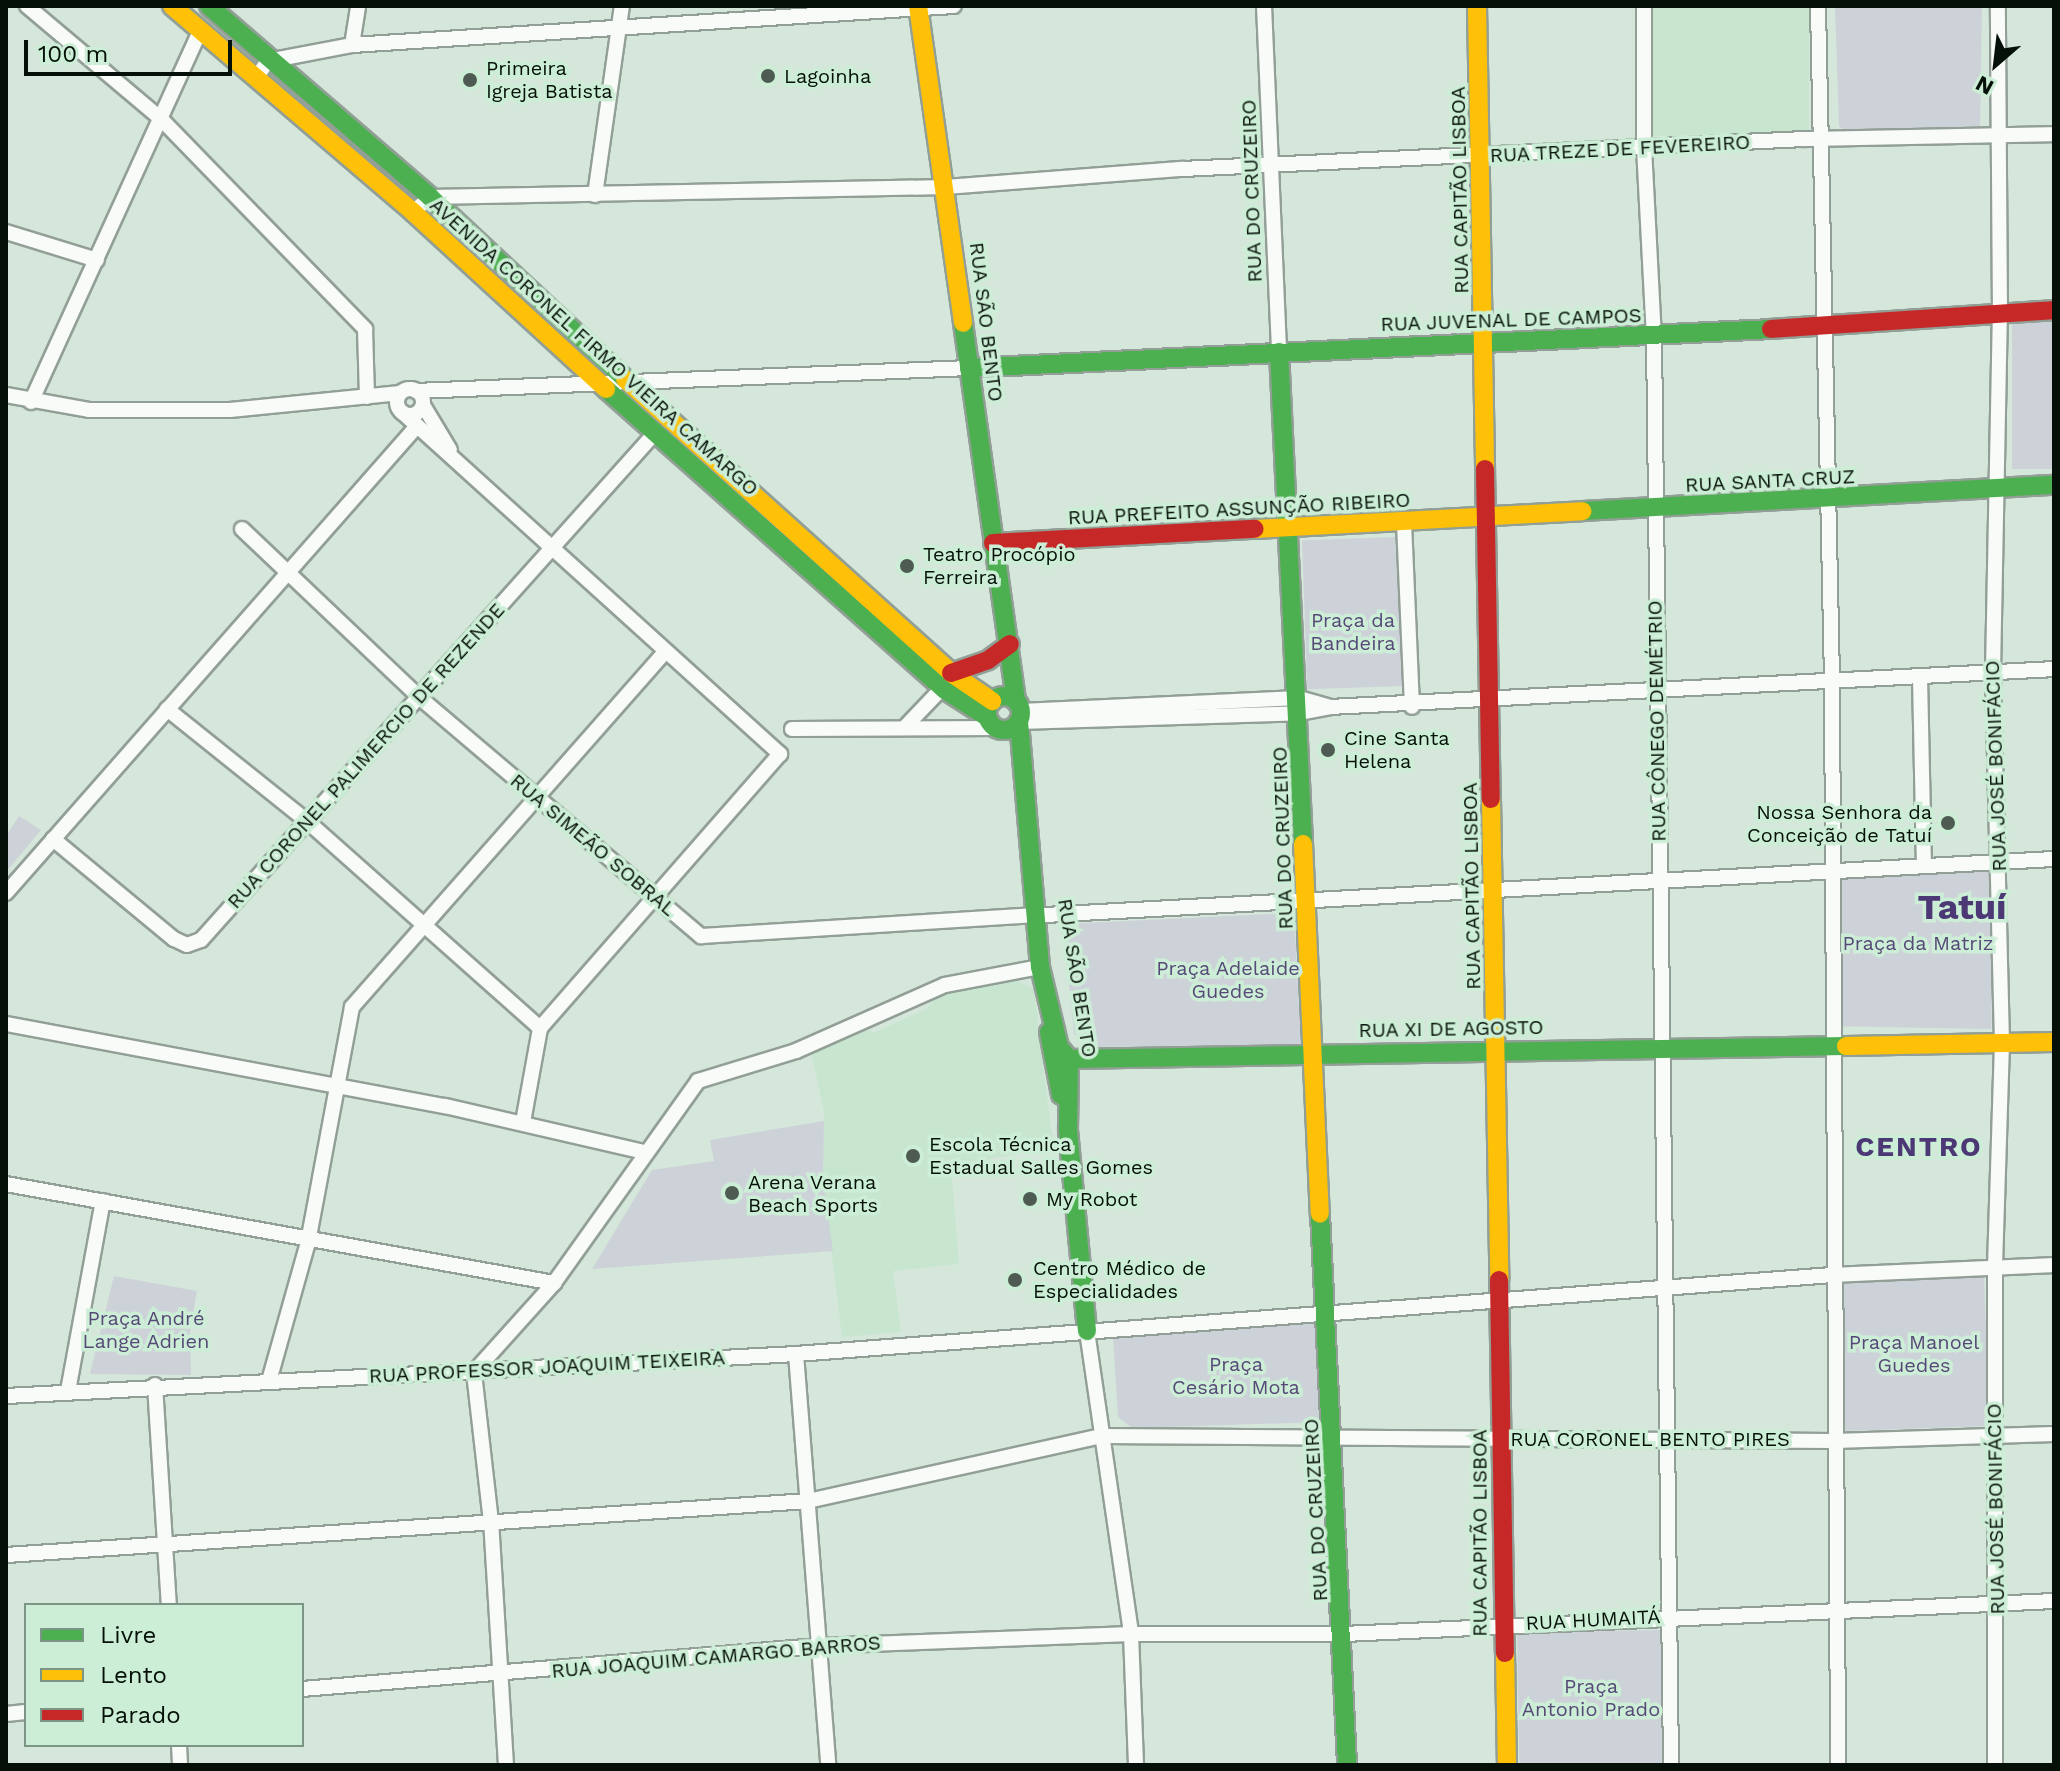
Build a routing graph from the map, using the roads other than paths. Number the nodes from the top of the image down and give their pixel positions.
1 (27, 6) edge
2 (172, 6) edge
3 (209, 6) edge
4 (358, 6) edge
5 (622, 6) edge
6 (954, 6) edge
7 (1264, 6) edge
8 (1477, 6) edge
9 (1644, 6) edge
10 (1818, 6) edge
11 (1998, 6) edge
12 (919, 8) edge
13 (618, 30) junction
14 (200, 31) junction
15 (352, 45) junction
16 (268, 61) junction
17 (256, 78) junction
18 (161, 119) junction
19 (2054, 134) edge
20 (1999, 135) junction
21 (1822, 138) junction
22 (1644, 147) junction
23 (1483, 157) junction
24 (1275, 165) junction
25 (946, 187) junction
26 (595, 195) junction
27 (430, 197) junction
28 (413, 212) junction
29 (6, 232) edge
30 (97, 260) junction
31 (2054, 310) edge
32 (2000, 314) junction
33 (1827, 326) junction
34 (1654, 335) junction
35 (1484, 343) junction
36 (1279, 352) junction
37 (969, 368) junction
38 (623, 382) junction
39 (598, 383) junction
40 (416, 391) junction
41 (400, 393) junction
42 (6, 395) edge
43 (367, 397) junction
44 (31, 402) junction
45 (423, 405) junction
46 (402, 412) junction
47 (417, 426) junction
48 (654, 434) junction
49 (459, 464) junction
50 (2054, 485) edge
51 (1995, 488) junction
52 (1827, 501) junction
53 (1654, 508) junction
54 (1488, 518) junction
55 (1404, 523) junction
56 (242, 529) dead end
57 (1285, 529) junction
58 (993, 543) junction
59 (552, 548) junction
60 (288, 575) junction
61 (1010, 644) junction
62 (665, 652) junction
63 (2054, 669) edge
64 (1993, 672) junction
65 (1915, 677) junction
66 (948, 681) junction
67 (1832, 682) junction
68 (1658, 692) junction
69 (419, 697) junction
70 (1491, 702) junction
71 (1299, 706) junction
72 (1412, 707) junction
73 (167, 709) junction
74 (1004, 714) junction
75 (905, 727) junction
76 (792, 729) dead end
77 (534, 797) junction
78 (308, 822) junction
79 (53, 839) junction
80 (2054, 859) edge
81 (1999, 862) junction
82 (1920, 864) junction
83 (1830, 868) junction
84 (1658, 879) junction
85 (1494, 890) junction
86 (6, 893) edge
87 (656, 896) junction
88 (1309, 899) junction
89 (1039, 915) junction
90 (421, 924) junction
91 (1040, 967) junction
92 (6, 1024) edge
93 (540, 1028) junction
94 (2054, 1042) edge
95 (2002, 1043) junction
96 (1661, 1047) junction
97 (1834, 1047) junction
98 (1495, 1050) junction
99 (1315, 1053) junction
100 (1069, 1059) junction
101 (338, 1085) junction
102 (523, 1122) junction
103 (1068, 1130) junction
104 (644, 1152) junction
105 (6, 1184) edge
106 (103, 1201) junction
107 (308, 1242) junction
108 (2054, 1265) edge
109 (1995, 1266) junction
110 (1833, 1275) junction
111 (554, 1283) junction
112 (1666, 1288) junction
113 (1501, 1303) junction
114 (1326, 1313) junction
115 (1087, 1331) junction
116 (796, 1354) junction
117 (474, 1372) junction
118 (269, 1381) junction
119 (155, 1385) junction
120 (68, 1391) junction
121 (6, 1396) edge
122 (2054, 1434) edge
123 (1102, 1436) junction
124 (1667, 1436) junction
125 (1994, 1436) junction
126 (1502, 1437) junction
127 (1333, 1440) junction
128 (1834, 1441) junction
129 (808, 1501) junction
130 (491, 1522) junction
131 (165, 1543) junction
132 (6, 1555) edge
133 (2054, 1601) edge
134 (169, 1603) edge
135 (1997, 1603) junction
136 (1836, 1609) junction
137 (1671, 1616) junction
138 (1501, 1625) junction
139 (1131, 1634) junction
140 (1344, 1634) junction
141 (817, 1646) junction
142 (503, 1674) junction
143 (304, 1689) edge
144 (506, 1765) edge
145 (828, 1765) edge
146 (1136, 1765) edge
147 (1347, 1765) edge
148 (1507, 1765) edge
149 (1671, 1765) edge
150 (1838, 1765) edge
151 (1995, 1765) edge

1 - 18 street
2 - 14 main road, AVENIDA CORONEL FIRMO VIEIRA CAMARGO
3 - 16 main road, AVENIDA CORONEL FIRMO VIEIRA CAMARGO
4 - 15 street
5 - 13 street
6 - 12 street
7 - 24 street, RUA DO CRUZEIRO
8 - 23 main road, RUA CAPITÃO LISBOA
9 - 22 street, RUA CÔNEGO DEMÉTRIO
10 - 21 street
11 - 20 street, RUA JOSÉ BONIFÁCIO
12 - 13 street
12 - 25 main road, RUA SÃO BENTO
13 - 15 street
13 - 26 street
14 - 17 main road, AVENIDA CORONEL FIRMO VIEIRA CAMARGO
14 - 18 street
15 - 16 street
16 - 17 street
16 - 27 main road, AVENIDA CORONEL FIRMO VIEIRA CAMARGO
17 - 28 main road, AVENIDA CORONEL FIRMO VIEIRA CAMARGO
18 - 30 street
18 - 43 street
19 - 20 street, RUA TREZE DE FEVEREIRO
20 - 21 street, RUA TREZE DE FEVEREIRO
20 - 32 street, RUA JOSÉ BONIFÁCIO
21 - 22 street, RUA TREZE DE FEVEREIRO
21 - 33 street
22 - 23 street, RUA TREZE DE FEVEREIRO
22 - 34 street, RUA CÔNEGO DEMÉTRIO
23 - 24 street, RUA TREZE DE FEVEREIRO
23 - 35 main road, RUA CAPITÃO LISBOA
24 - 25 street, RUA TREZE DE FEVEREIRO
24 - 36 street, RUA DO CRUZEIRO
25 - 26 street, RUA TREZE DE FEVEREIRO
25 - 37 main road, RUA SÃO BENTO
26 - 27 street, RUA TREZE DE FEVEREIRO
27 - 28 street
27 - 38 main road, AVENIDA CORONEL FIRMO VIEIRA CAMARGO
28 - 39 main road, AVENIDA CORONEL FIRMO VIEIRA CAMARGO
29 - 30 street
30 - 44 street
31 - 32 main road, RUA JUVENAL DE CAMPOS
32 - 33 main road, RUA JUVENAL DE CAMPOS
32 - 51 street, RUA JOSÉ BONIFÁCIO
33 - 34 main road, RUA JUVENAL DE CAMPOS
33 - 52 street
34 - 35 main road, RUA JUVENAL DE CAMPOS
34 - 53 street, RUA CÔNEGO DEMÉTRIO
35 - 36 main road, RUA JUVENAL DE CAMPOS
35 - 54 main road, RUA CAPITÃO LISBOA
36 - 37 main road, RUA JUVENAL DE CAMPOS
36 - 57 main road, RUA DO CRUZEIRO
37 - 38 street
37 - 58 main road, RUA SÃO BENTO
38 - 39 street
38 - 66 main road, AVENIDA CORONEL FIRMO VIEIRA CAMARGO
39 - 40 street
39 - 48 main road, AVENIDA CORONEL FIRMO VIEIRA CAMARGO
40 - 41 street
40 - 45 street
41 - 43 street
41 - 46 street
42 - 44 street
43 - 44 street
45 - 46 street
45 - 49 street
46 - 47 street
47 - 49 street
47 - 60 street
48 - 59 street, RUA CORONEL PALIMERCIO DE REZENDE
48 - 66 main road, AVENIDA CORONEL FIRMO VIEIRA CAMARGO
49 - 59 street
50 - 51 main road, RUA SANTA CRUZ
51 - 52 main road, RUA SANTA CRUZ
51 - 64 street, RUA JOSÉ BONIFÁCIO
52 - 53 main road, RUA SANTA CRUZ
52 - 67 street
53 - 54 main road, RUA SANTA CRUZ
53 - 68 street, RUA CÔNEGO DEMÉTRIO
54 - 55 main road, RUA PREFEITO ASSUNÇÃO RIBEIRO
54 - 70 main road, RUA CAPITÃO LISBOA
55 - 57 main road, RUA PREFEITO ASSUNÇÃO RIBEIRO
55 - 72 street
56 - 60 street, RUA SIMEÃO SOBRAL
57 - 58 main road, RUA PREFEITO ASSUNÇÃO RIBEIRO
57 - 71 main road, RUA DO CRUZEIRO
58 - 61 main road, RUA SÃO BENTO
59 - 62 street
59 - 69 street, RUA CORONEL PALIMERCIO DE REZENDE
60 - 69 street, RUA SIMEÃO SOBRAL
60 - 73 street
61 - 66 main road
61 - 74 main road, RUA SÃO BENTO
62 - 77 street
62 - 87 street
63 - 64 street
64 - 65 street
64 - 81 street, RUA JOSÉ BONIFÁCIO
65 - 67 street
65 - 82 street
66 - 74 main road, AVENIDA CORONEL FIRMO VIEIRA CAMARGO
66 - 75 street
67 - 68 street
67 - 83 street
68 - 70 street
68 - 84 street, RUA CÔNEGO DEMÉTRIO
69 - 77 street, RUA SIMEÃO SOBRAL
69 - 78 street, RUA CORONEL PALIMERCIO DE REZENDE
70 - 72 street
70 - 85 main road, RUA CAPITÃO LISBOA
71 - 72 street
71 - 74 street
71 - 88 main road, RUA DO CRUZEIRO
73 - 78 street
73 - 79 street
74 - 75 street
74 - 89 main road, RUA SÃO BENTO
75 - 76 street
77 - 87 street, RUA SIMEÃO SOBRAL
77 - 90 street
78 - 79 street, RUA CORONEL PALIMERCIO DE REZENDE
78 - 90 street
79 - 86 street
80 - 81 street
81 - 82 street
81 - 95 street, RUA JOSÉ BONIFÁCIO
82 - 83 street
83 - 84 street
83 - 97 street
84 - 85 street
84 - 96 street, RUA CÔNEGO DEMÉTRIO
85 - 88 street
85 - 98 main road, RUA CAPITÃO LISBOA
87 - 89 street, RUA SIMEÃO SOBRAL
87 - 93 street
88 - 89 street
88 - 99 main road, RUA DO CRUZEIRO
89 - 91 main road, RUA SÃO BENTO
89 - 100 main road, RUA SÃO BENTO
90 - 93 street
90 - 101 street
91 - 100 main road
91 - 103 main road, RUA SÃO BENTO
91 - 104 street
92 - 101 street
93 - 102 street
94 - 95 main road
95 - 97 main road
95 - 109 street, RUA JOSÉ BONIFÁCIO
96 - 97 main road, RUA XI DE AGOSTO
96 - 98 main road, RUA XI DE AGOSTO
96 - 112 street, RUA CÔNEGO DEMÉTRIO
97 - 110 street
98 - 99 main road, RUA XI DE AGOSTO
98 - 113 main road, RUA CAPITÃO LISBOA
99 - 100 main road, RUA XI DE AGOSTO
99 - 114 main road, RUA DO CRUZEIRO
100 - 103 main road, RUA SÃO BENTO
101 - 102 street
101 - 107 street
102 - 104 street
103 - 115 main road, RUA SÃO BENTO
104 - 111 street
105 - 106 street
106 - 107 street
106 - 120 street
107 - 111 street
107 - 118 street
108 - 109 street, RUA PROFESSOR JOAQUIM TEIXEIRA
109 - 110 street, RUA PROFESSOR JOAQUIM TEIXEIRA
109 - 125 street, RUA JOSÉ BONIFÁCIO
110 - 112 street, RUA PROFESSOR JOAQUIM TEIXEIRA
110 - 128 street
111 - 117 street
112 - 113 street, RUA PROFESSOR JOAQUIM TEIXEIRA
112 - 124 street, RUA CÔNEGO DEMÉTRIO
113 - 114 street, RUA PROFESSOR JOAQUIM TEIXEIRA
113 - 126 main road, RUA CAPITÃO LISBOA
114 - 115 street, RUA PROFESSOR JOAQUIM TEIXEIRA
114 - 127 main road, RUA DO CRUZEIRO
115 - 116 street, RUA PROFESSOR JOAQUIM TEIXEIRA
115 - 123 street
116 - 117 street, RUA PROFESSOR JOAQUIM TEIXEIRA
116 - 129 street
117 - 118 street, RUA PROFESSOR JOAQUIM TEIXEIRA
117 - 130 street
118 - 119 street, RUA PROFESSOR JOAQUIM TEIXEIRA
119 - 120 street, RUA PROFESSOR JOAQUIM TEIXEIRA
119 - 131 street
120 - 121 street, RUA PROFESSOR JOAQUIM TEIXEIRA
122 - 125 street, RUA CORONEL BENTO PIRES
123 - 127 street, RUA CORONEL BENTO PIRES
123 - 129 street, RUA CORONEL BENTO PIRES
123 - 139 street
124 - 126 street, RUA CORONEL BENTO PIRES
124 - 128 street, RUA CORONEL BENTO PIRES
124 - 137 street, RUA CÔNEGO DEMÉTRIO
125 - 128 street, RUA CORONEL BENTO PIRES
125 - 135 street, RUA JOSÉ BONIFÁCIO
126 - 127 street, RUA CORONEL BENTO PIRES
126 - 138 main road, RUA CAPITÃO LISBOA
127 - 140 main road, RUA DO CRUZEIRO
128 - 136 street
129 - 130 street, RUA CORONEL BENTO PIRES
129 - 141 street
130 - 131 street, RUA CORONEL BENTO PIRES
130 - 142 street
131 - 132 street, RUA CORONEL BENTO PIRES
131 - 134 street
133 - 135 street, RUA HUMAITÁ
135 - 136 street, RUA HUMAITÁ
135 - 151 street, RUA JOSÉ BONIFÁCIO
136 - 137 street, RUA HUMAITÁ
136 - 150 street
137 - 138 street, RUA HUMAITÁ
137 - 149 street, RUA CÔNEGO DEMÉTRIO
138 - 140 street, RUA HUMAITÁ
138 - 148 main road, RUA CAPITÃO LISBOA
139 - 140 street, RUA HUMAITÁ
139 - 141 street, RUA JOAQUIM CAMARGO BARROS
139 - 146 street
140 - 147 main road, RUA DO CRUZEIRO
141 - 142 street, RUA JOAQUIM CAMARGO BARROS
141 - 145 street
142 - 143 street, RUA JOAQUIM CAMARGO BARROS
142 - 144 street

